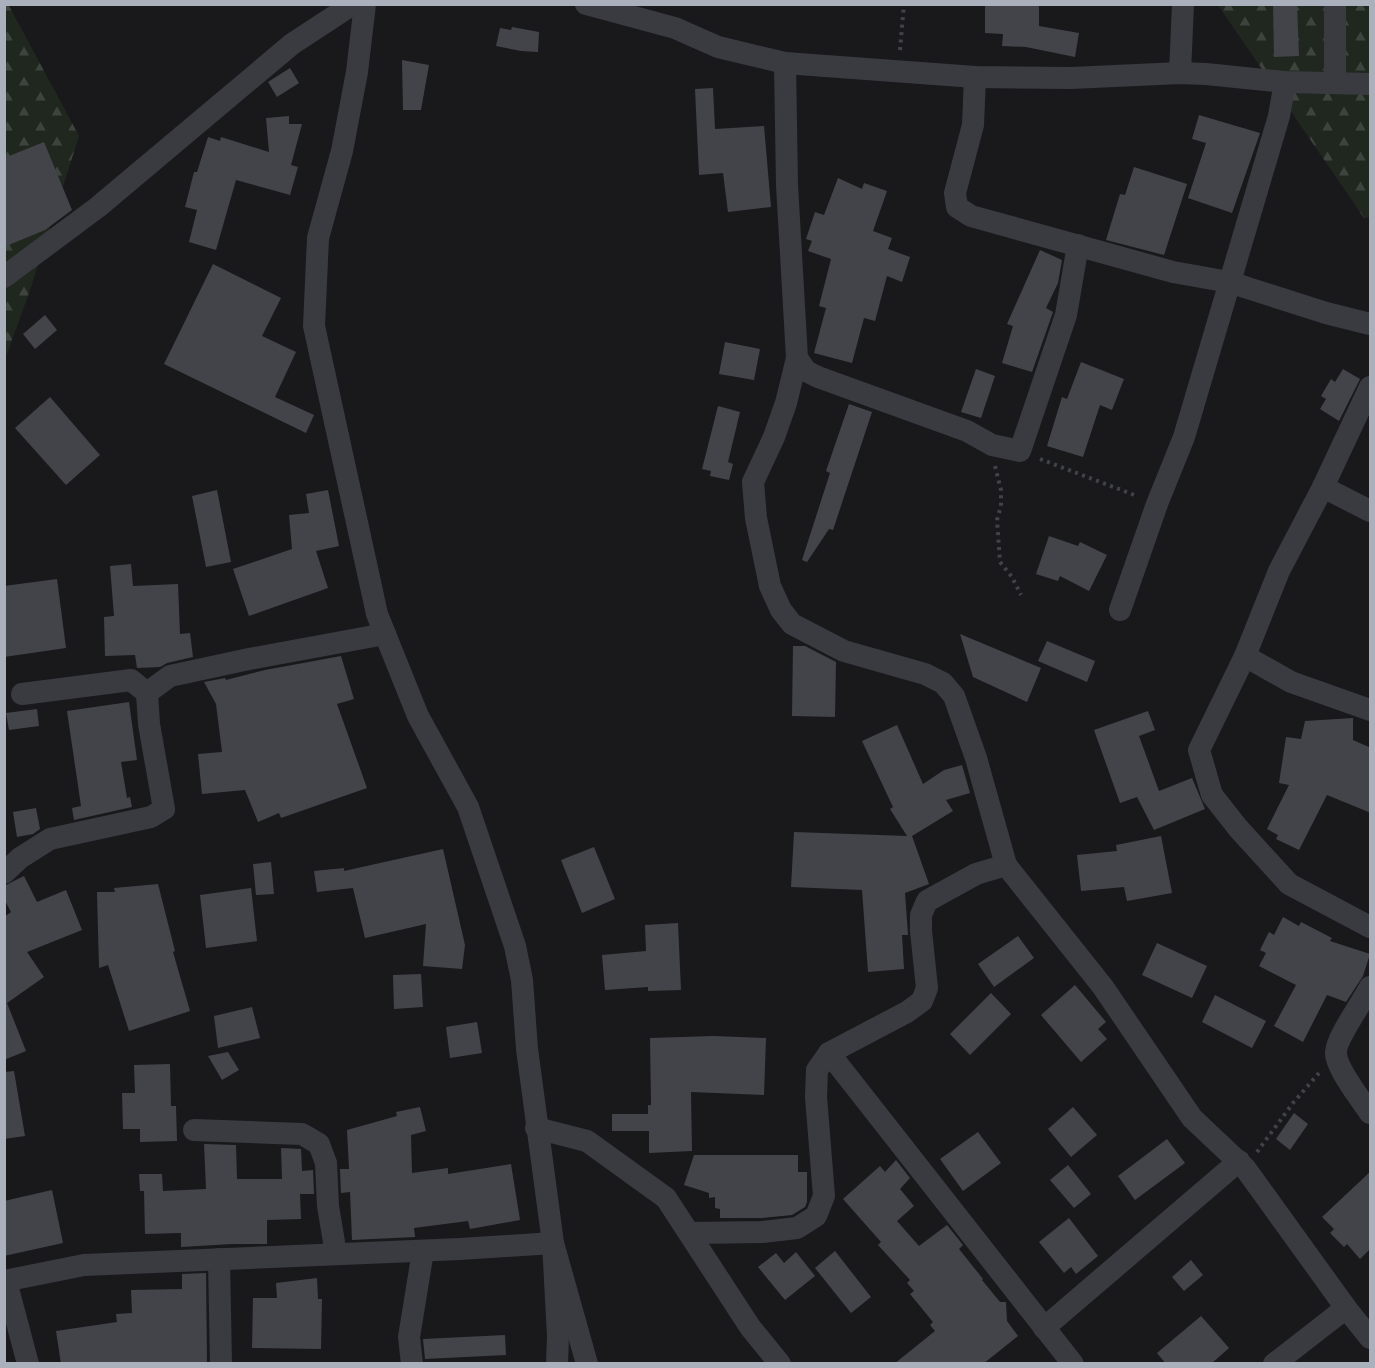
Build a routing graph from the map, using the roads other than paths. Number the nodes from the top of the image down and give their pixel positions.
1 (353, 4) edge
2 (366, 4) edge
3 (586, 4) edge
4 (1183, 4) edge
5 (1335, 4) edge
6 (785, 63) junction
7 (1180, 73) junction
8 (975, 77) junction
9 (1285, 82) junction
10 (1335, 83) junction
11 (1371, 84) edge
12 (1078, 245) junction
13 (4, 277) edge
14 (1229, 282) junction
15 (1371, 324) edge
16 (797, 358) junction
17 (1371, 387) edge
18 (1323, 487) junction
19 (1371, 511) edge
20 (1120, 610) dead end
21 (385, 634) junction
22 (1245, 656) junction
23 (147, 693) junction
24 (22, 694) dead end
25 (1371, 710) edge
26 (1006, 865) junction
27 (4, 873) edge
28 (1371, 927) edge
29 (1371, 987) edge
30 (829, 1053) junction
31 (1371, 1113) edge
32 (536, 1128) junction
33 (194, 1130) dead end
34 (1242, 1164) junction
35 (689, 1233) junction
36 (553, 1243) junction
37 (423, 1251) junction
38 (336, 1254) junction
39 (219, 1259) junction
40 (5, 1281) edge
41 (1346, 1308) junction
42 (1044, 1328) junction
43 (1371, 1338) edge
44 (28, 1364) edge
45 (221, 1364) edge
46 (412, 1364) edge
47 (557, 1364) edge
48 (587, 1364) edge
49 (780, 1364) edge
50 (1073, 1364) edge
51 (1274, 1364) edge

1 - 13 street
2 - 21 street
3 - 6 street
4 - 7 street
5 - 10 street
6 - 8 street
6 - 16 street
7 - 8 street
7 - 9 street
8 - 12 street
9 - 10 street
9 - 14 street
10 - 11 street
12 - 14 street
12 - 16 street
14 - 15 street
14 - 20 street
16 - 26 street
17 - 18 street
18 - 19 street
18 - 22 street
21 - 23 street
21 - 32 street
22 - 25 street
22 - 28 street
23 - 24 street
23 - 27 street
26 - 30 street
26 - 34 street
29 - 31 street
30 - 35 street
30 - 42 street
32 - 35 street
32 - 36 street
33 - 38 street
34 - 41 street
34 - 42 street
35 - 49 street
36 - 37 street
36 - 47 street
36 - 48 street
37 - 38 street
37 - 46 street
38 - 39 street
39 - 40 street
39 - 45 street
40 - 44 street
41 - 43 street
41 - 51 street
42 - 50 street

